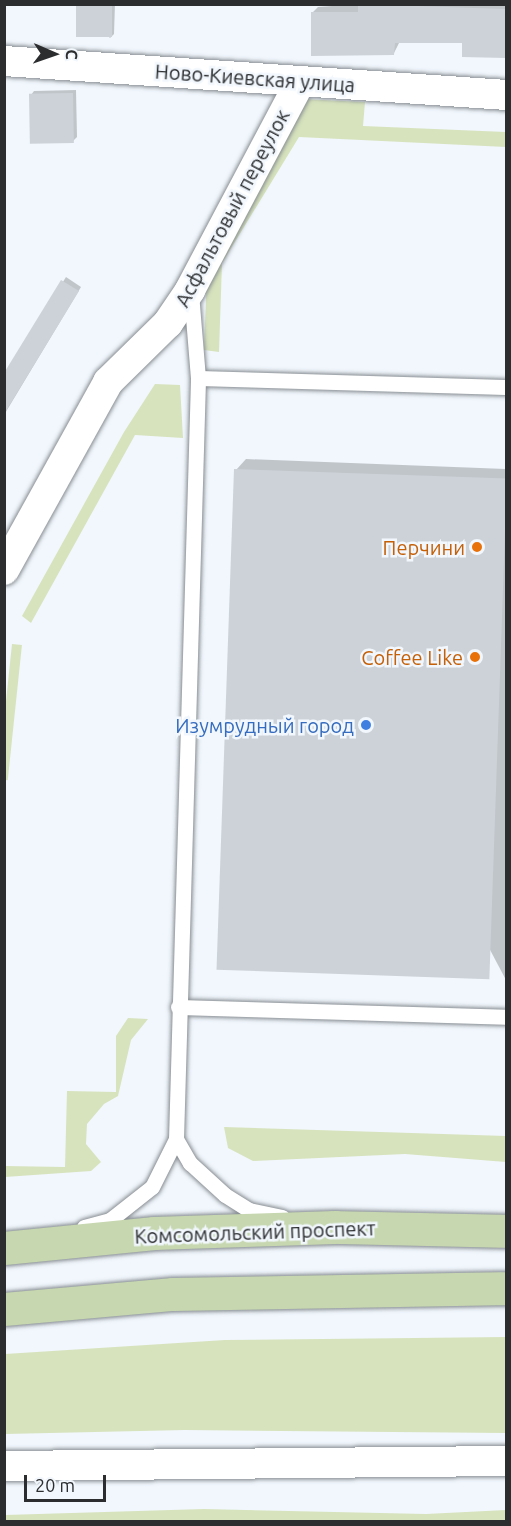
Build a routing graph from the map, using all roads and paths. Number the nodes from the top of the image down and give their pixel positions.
1 (4, 61) edge
2 (300, 82) junction
3 (507, 95) edge
4 (190, 290) junction
5 (198, 378) junction
6 (507, 387) edge
7 (4, 570) edge
8 (178, 1007) junction
9 (507, 1017) edge
10 (176, 1139) junction
11 (335, 1227) junction
12 (507, 1231) edge
13 (14, 1247) edge
14 (507, 1288) edge
15 (4, 1309) edge
16 (507, 1461) edge
17 (4, 1466) edge

1 - 2 street, Ново-Киевская улица
2 - 3 street, Ново-Киевская улица
2 - 4 street, Асфальтовый переулок
4 - 5 lane
4 - 7 street, Асфальтовый переулок
5 - 6 lane
5 - 8 lane
8 - 9 lane
8 - 10 lane
10 - 11 lane
10 - 13 lane
11 - 12 main road, Комсомольский проспект
11 - 13 main road, Комсомольский проспект
14 - 15 main road
16 - 17 street

